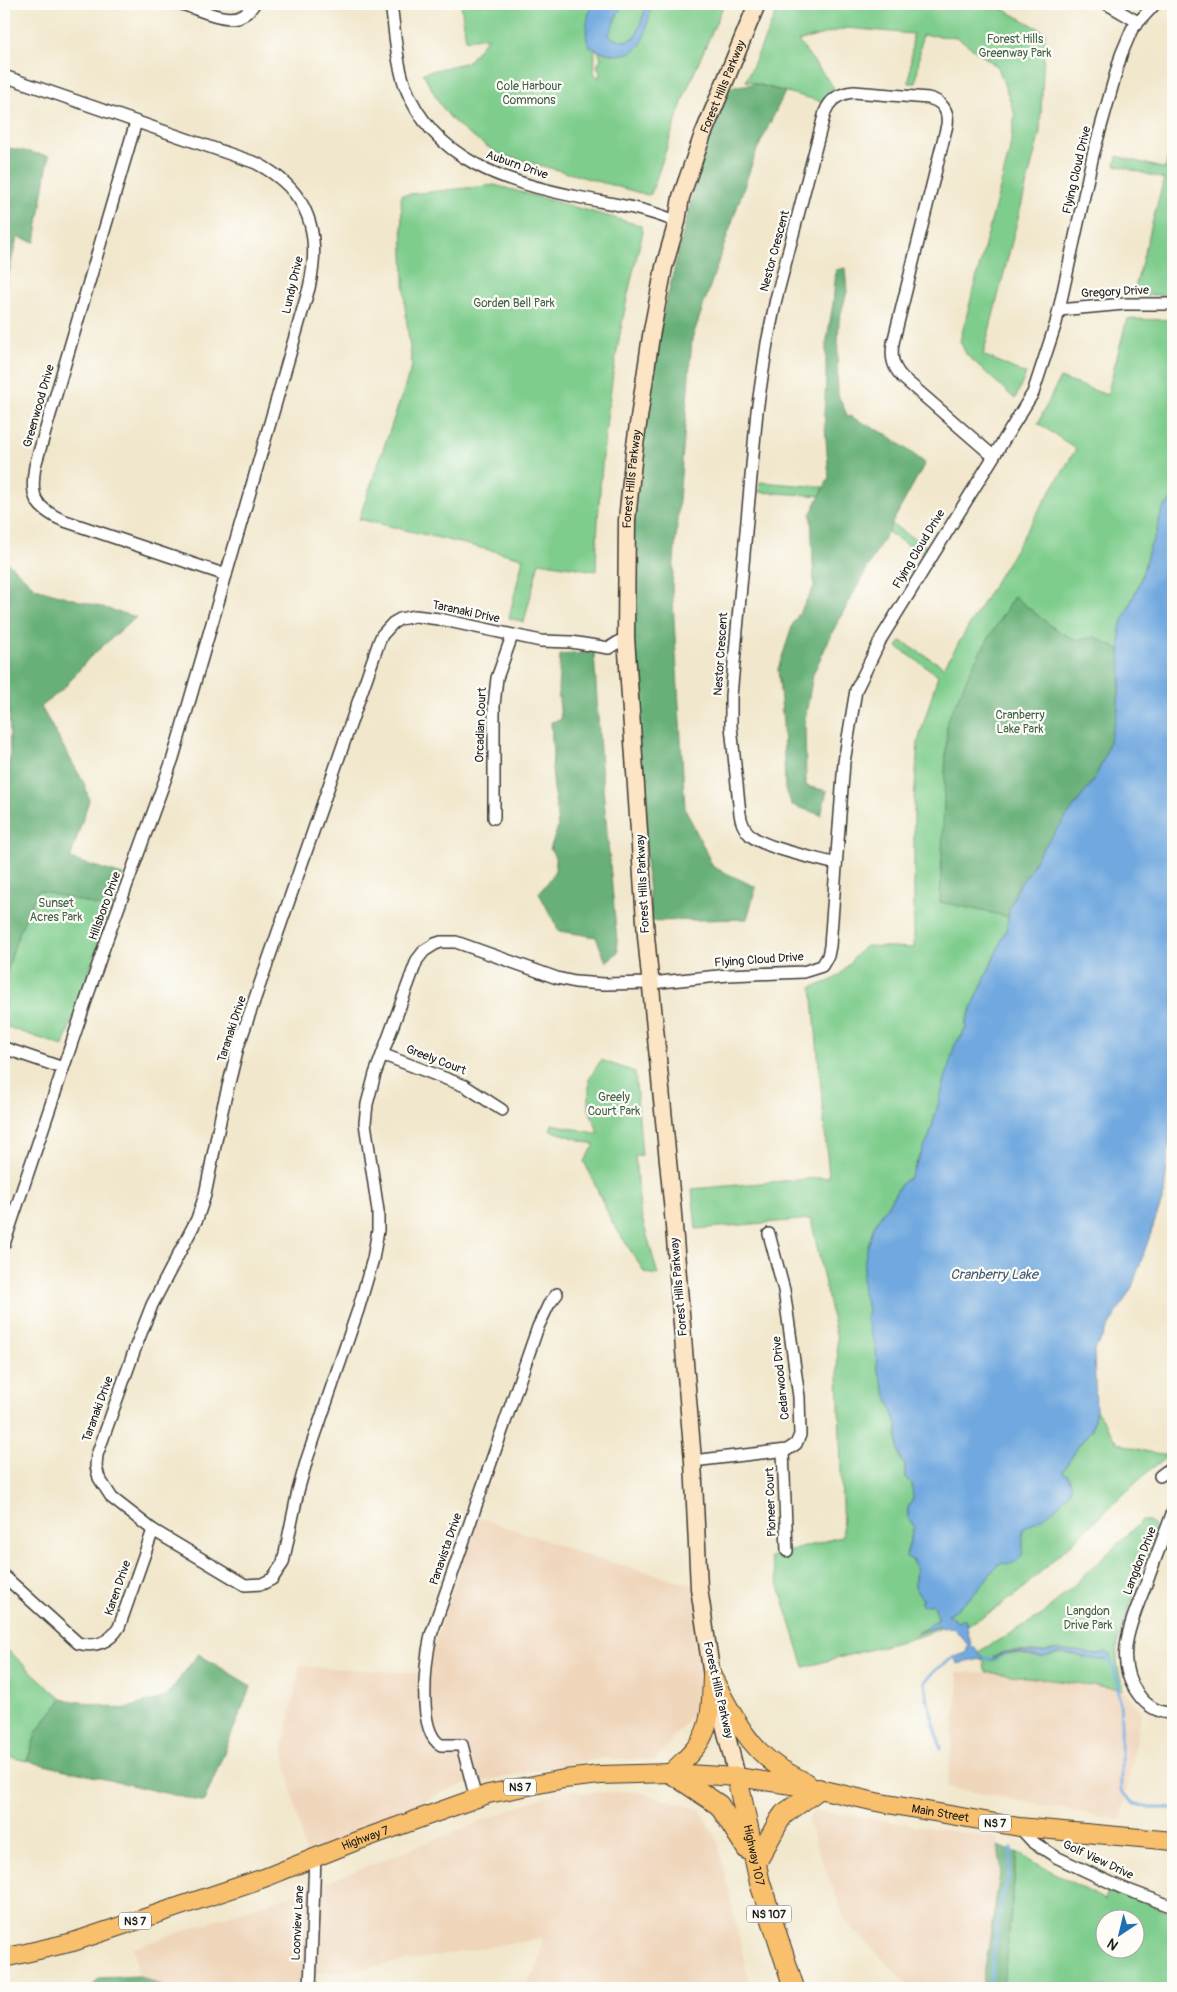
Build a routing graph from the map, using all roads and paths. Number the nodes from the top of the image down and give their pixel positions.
1 (182, 4) edge
2 (254, 4) edge
3 (391, 4) edge
4 (757, 4) edge
5 (1107, 4) edge
6 (1155, 4) edge
7 (1138, 22) junction
8 (4, 76) edge
9 (136, 122) junction
10 (677, 222) junction
11 (1173, 304) edge
12 (1058, 310) junction
13 (993, 456) junction
14 (226, 575) junction
15 (512, 636) junction
16 (626, 638) junction
17 (494, 818) dead end
18 (836, 864) junction
19 (650, 982) junction
20 (4, 1048) edge
21 (384, 1055) junction
22 (63, 1068) junction
23 (502, 1110) dead end
24 (769, 1234) dead end
25 (4, 1244) edge
26 (557, 1294) dead end
27 (783, 1451) junction
28 (693, 1461) junction
29 (1173, 1466) edge
30 (1160, 1476) dead end
31 (1173, 1511) edge
32 (152, 1530) junction
33 (786, 1551) dead end
34 (4, 1576) edge
35 (712, 1676) junction
36 (1173, 1714) edge
37 (671, 1773) junction
38 (737, 1777) junction
39 (819, 1789) junction
40 (476, 1798) junction
41 (1019, 1827) junction
42 (1173, 1841) edge
43 (316, 1858) junction
44 (756, 1863) junction
45 (1173, 1907) edge
46 (4, 1958) edge
47 (310, 1988) edge
48 (794, 1988) edge

1 - 2 street
3 - 10 street, Auburn Drive
4 - 10 main road, Forest Hills Parkway
5 - 7 street
6 - 7 street, Flying Cloud Drive
7 - 12 street, Flying Cloud Drive
8 - 9 street, Lundy Drive
9 - 14 street, Lundy Drive
9 - 14 street, Greenwood Drive
10 - 16 main road, Forest Hills Parkway
11 - 12 street, Gregory Drive
12 - 13 street, Flying Cloud Drive
13 - 18 street, Flying Cloud Drive
13 - 18 street, Nestor Crescent
14 - 22 street, Hillsboro Drive
15 - 16 street, Taranaki Drive
15 - 17 street, Orcadian Court
15 - 32 street, Taranaki Drive
16 - 19 main road, Forest Hills Parkway
18 - 19 street, Flying Cloud Drive
19 - 21 street, Taranaki Drive
19 - 28 main road, Forest Hills Parkway
20 - 22 street
21 - 23 street, Greely Court
21 - 32 street, Taranaki Drive
22 - 25 street, Hillsboro Drive
24 - 27 street, Cedarwood Drive
26 - 40 street, Panavista Drive
27 - 28 street
27 - 33 street, Pioneer Court
28 - 35 main road, Forest Hills Parkway
29 - 30 street
31 - 36 street, Langdon Drive
32 - 34 street, Karen Drive
35 - 37 main road
35 - 38 main road, Forest Hills Parkway
35 - 39 main road
37 - 38 main road, Highway 7 / NS 7
37 - 40 main road, Highway 7 / NS 7
37 - 44 highway
38 - 39 main road, Main Street / NS 7
38 - 44 highway, Highway 107 / NS 107
39 - 41 main road, Main Street / NS 7
39 - 44 highway
40 - 43 main road, Highway 7 / NS 7
41 - 42 main road, Main Street / NS 7
41 - 45 street, Golf View Drive
43 - 46 main road, Highway 7 / NS 7
43 - 47 street, Loonview Lane
44 - 48 highway, Highway 107 / NS 107

